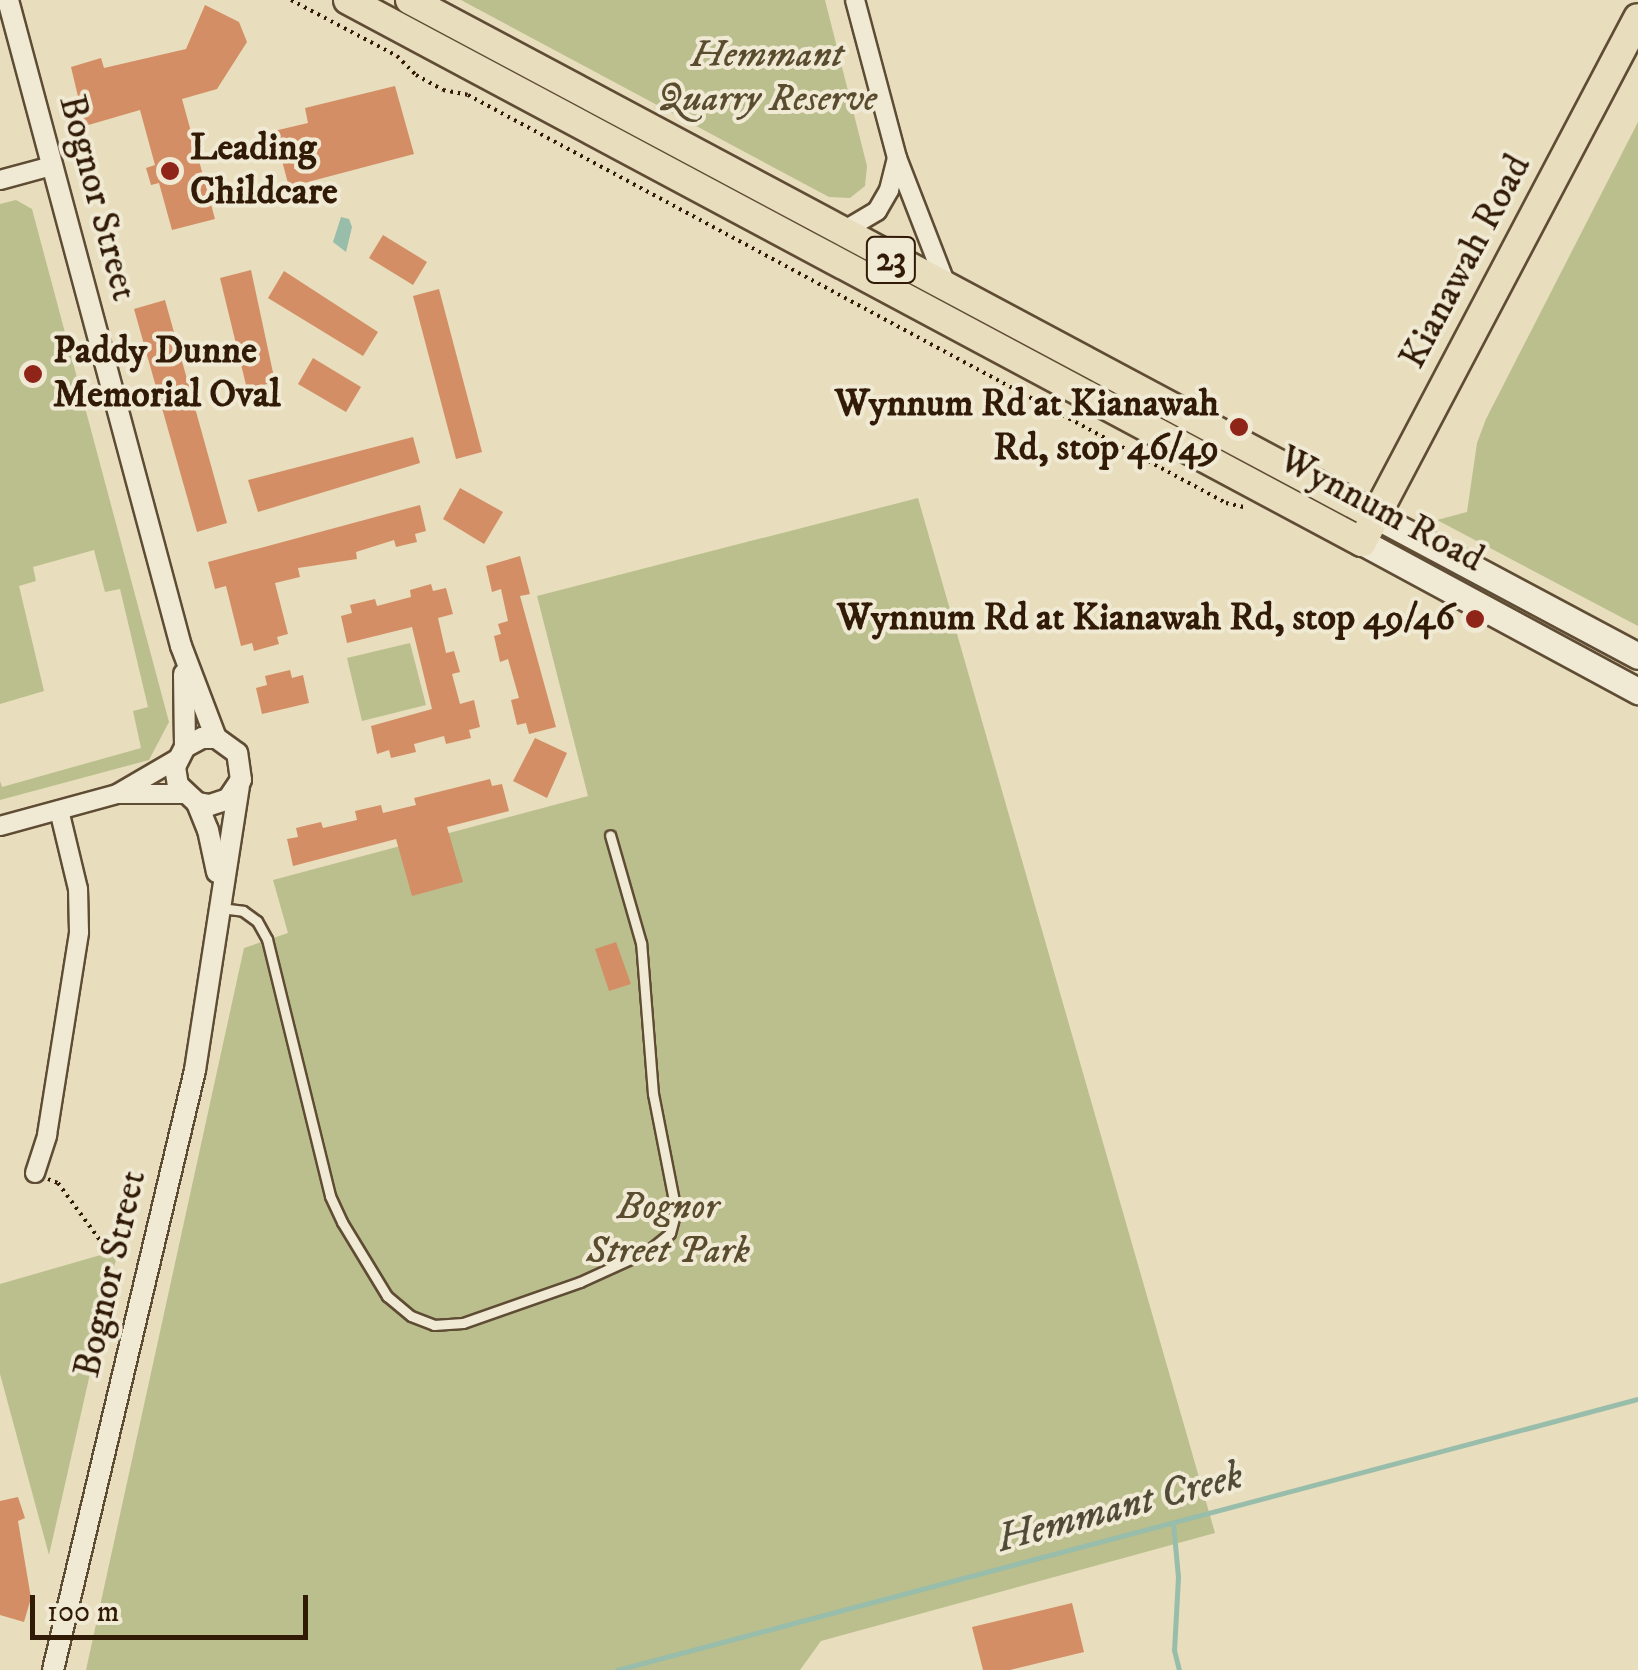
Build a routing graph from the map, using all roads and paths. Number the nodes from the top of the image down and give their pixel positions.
1 (8, 0) edge
2 (291, 0) edge
3 (348, 0) edge
4 (410, 0) edge
5 (855, 0) edge
6 (1638, 18) edge
7 (896, 158) junction
8 (52, 166) junction
9 (0, 180) edge
10 (840, 233) junction
11 (950, 292) junction
12 (1252, 509) dead end
13 (1374, 515) junction
14 (1362, 542) junction
15 (181, 646) junction
16 (1638, 656) edge
17 (1638, 691) edge
18 (216, 738) junction
19 (181, 753) junction
20 (239, 786) junction
21 (117, 794) junction
22 (191, 799) junction
23 (58, 810) junction
24 (0, 826) edge
25 (610, 835) dead end
26 (218, 899) junction
27 (35, 1172) joint
28 (108, 1251) dead end
29 (53, 1670) edge

1 - 8 street, Bognor Street
2 - 12 path
3 - 14 main road, Wynnum Road / 23
4 - 10 main road, Wynnum Road / 23
5 - 7 street
6 - 13 main road, Kianawah Road
7 - 10 street
7 - 11 street
8 - 9 street
8 - 15 street, Bognor Street
10 - 11 main road, Wynnum Road / 23
11 - 13 main road, Wynnum Road / 23
13 - 14 main road, Kianawah Road
13 - 16 main road, Wynnum Road / 23
14 - 17 main road, Wynnum Road / 23
15 - 18 street, Bognor Street
15 - 19 street, Bognor Street
18 - 19 street
18 - 20 street, Bognor Street
19 - 21 street
19 - 22 street, Bognor Street
20 - 22 street
20 - 26 street, Bognor Street
21 - 22 street
21 - 23 street
22 - 26 street, Bognor Street
23 - 24 street
23 - 27 street
25 - 26 lane
26 - 29 street, Bognor Street
27 - 28 path

